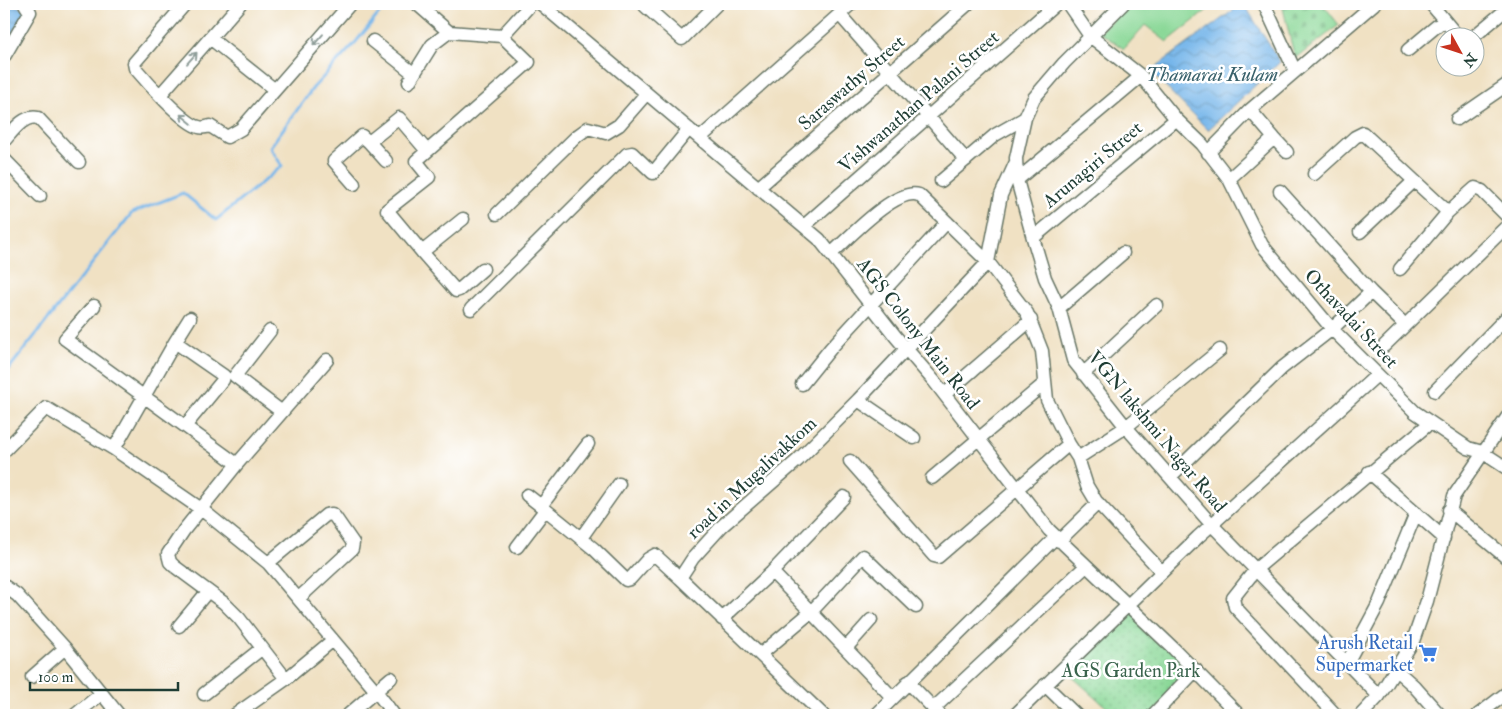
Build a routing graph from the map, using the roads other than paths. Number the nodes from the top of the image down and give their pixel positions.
1 (25, 4) edge
2 (185, 4) edge
3 (240, 4) edge
4 (350, 4) edge
5 (416, 4) edge
6 (531, 4) edge
7 (541, 4) edge
8 (717, 4) edge
9 (851, 4) edge
10 (968, 4) edge
11 (1056, 4) edge
12 (1068, 4) edge
13 (1123, 4) edge
14 (1264, 4) edge
15 (1374, 4) edge
16 (1431, 4) edge
17 (645, 6) dead end
18 (1508, 8) edge
19 (840, 15) junction
20 (1444, 20) junction
21 (1451, 28) edge
22 (1484, 28) edge
23 (449, 32) junction
24 (502, 36) junction
25 (1090, 36) junction
26 (210, 38) junction
27 (373, 41) dead end
28 (1408, 50) dead end
29 (5, 55) edge
30 (1295, 72) junction
31 (891, 73) junction
32 (1140, 76) junction
33 (1508, 84) edge
34 (275, 90) junction
35 (646, 94) junction
36 (160, 95) junction
37 (1250, 110) junction
38 (927, 117) junction
39 (1025, 118) junction
40 (1176, 119) junction
41 (1457, 119) dead end
42 (689, 129) junction
43 (700, 138) junction
44 (1274, 138) junction
45 (4, 140) edge
46 (369, 142) junction
47 (427, 151) junction
48 (1287, 152) dead end
49 (1208, 153) junction
50 (4, 159) edge
51 (966, 160) junction
52 (386, 161) dead end
53 (79, 162) dead end
54 (1015, 164) junction
55 (1314, 174) dead end
56 (1017, 180) junction
57 (1229, 180) junction
58 (941, 181) dead end
59 (1414, 181) junction
60 (354, 184) dead end
61 (758, 188) junction
62 (1280, 191) dead end
63 (40, 196) dead end
64 (1448, 212) junction
65 (1506, 212) edge
66 (496, 214) dead end
67 (463, 219) dead end
68 (947, 222) junction
69 (1508, 225) edge
70 (804, 226) junction
71 (1360, 232) dead end
72 (1032, 238) junction
73 (422, 252) junction
74 (1123, 252) dead end
75 (832, 253) junction
76 (988, 262) junction
77 (483, 269) dead end
78 (1400, 269) dead end
79 (1371, 292) junction
80 (870, 305) junction
81 (1157, 305) dead end
82 (94, 306) dead end
83 (1059, 308) junction
84 (471, 309) dead end
85 (1508, 316) edge
86 (190, 318) dead end
87 (1030, 320) junction
88 (1405, 325) junction
89 (1332, 329) junction
90 (270, 331) dead end
91 (175, 342) junction
92 (1384, 346) dead end
93 (906, 348) junction
94 (1220, 350) dead end
95 (327, 360) dead end
96 (1083, 374) junction
97 (1377, 375) junction
98 (1045, 383) junction
99 (802, 384) dead end
100 (1435, 391) dead end
101 (945, 394) junction
102 (146, 396) junction
103 (858, 400) junction
104 (282, 412) junction
105 (1508, 416) edge
106 (1430, 423) junction
107 (186, 426) junction
108 (1126, 427) junction
109 (914, 438) dead end
110 (979, 439) junction
111 (588, 444) dead end
112 (1069, 444) junction
113 (114, 449) junction
114 (4, 451) edge
115 (1482, 452) junction
116 (1078, 458) junction
117 (850, 461) dead end
118 (237, 464) junction
119 (1508, 468) edge
120 (1369, 472) junction
121 (1171, 476) junction
122 (932, 478) dead end
123 (619, 484) dead end
124 (1017, 488) junction
125 (527, 495) dead end
126 (844, 497) dead end
127 (1098, 502) junction
128 (543, 508) junction
129 (201, 509) junction
130 (1449, 510) junction
131 (1416, 513) junction
132 (1212, 525) junction
133 (580, 538) junction
134 (1444, 538) junction
135 (1058, 539) junction
136 (517, 548) dead end
137 (1508, 559) edge
138 (268, 563) junction
139 (1085, 567) junction
140 (1256, 569) junction
141 (772, 572) junction
142 (1162, 572) junction
143 (680, 578) junction
144 (4, 586) edge
145 (208, 591) junction
146 (299, 598) junction
147 (1128, 605) junction
148 (916, 607) dead end
149 (811, 612) junction
150 (722, 619) junction
151 (871, 620) dead end
152 (179, 626) dead end
153 (333, 640) junction
154 (65, 648) junction
155 (846, 648) junction
156 (262, 649) junction
157 (761, 654) junction
158 (1347, 662) junction
159 (1196, 670) junction
160 (1396, 670) junction
161 (32, 677) dead end
162 (391, 678) dead end
163 (286, 679) junction
164 (908, 682) junction
165 (1045, 685) junction
166 (376, 691) junction
167 (1508, 692) edge
168 (101, 694) junction
169 (204, 694) dead end
170 (1379, 696) junction
171 (893, 698) junction
172 (936, 712) edge
173 (75, 715) edge
174 (119, 715) edge
175 (235, 715) edge
176 (348, 715) edge
177 (394, 715) edge
178 (824, 715) edge
179 (876, 715) edge
180 (1015, 715) edge
181 (1076, 715) edge
182 (1153, 715) edge
183 (1239, 715) edge
184 (1336, 715) edge
185 (1361, 715) edge
186 (1440, 715) edge
187 (1478, 715) edge

1 - 29 street
2 - 36 street
3 - 26 street
4 -> 34 street
5 - 23 street
6 - 24 street
7 - 35 street, AGS Colony Main Road
8 - 17 street
9 - 19 street
10 - 31 street, Saraswathy Street
11 - 38 street, Vishwanathan Palani Street
12 - 25 street, Othavadai Street
13 - 25 street, VGN lakshmi Nagar Road
14 - 30 street
15 - 30 street
16 - 20 street
18 - 22 street
19 - 31 street
19 - 43 street
20 - 21 street
20 - 28 street
23 - 24 street
23 - 27 street
24 - 47 street
25 - 32 street, Othavadai Street
25 - 39 street, VGN lakshmi Nagar Road
26 - 34 street
36 -> 26 street
30 - 37 street
31 - 38 street
31 - 61 street, Saraswathy Street
32 - 40 street, Othavadai Street
32 - 56 street
33 - 41 street
34 -> 36 street
35 - 42 street, AGS Colony Main Road
35 - 66 street
37 - 44 street
37 - 49 street
38 - 51 street
38 - 70 street, Vishwanathan Palani Street
39 - 51 street
39 - 54 street, VGN lakshmi Nagar Road
40 - 49 street, Othavadai Street
40 - 72 street, Arunagiri Street
42 - 43 street, AGS Colony Main Road
42 - 84 street
43 - 61 street, AGS Colony Main Road
44 - 48 street
44 - 57 street
45 - 53 street
46 - 47 street
46 - 52 street
46 - 60 street
47 - 73 street
49 - 57 street, Othavadai Street
50 - 63 street
51 - 58 street
54 - 56 street, VGN lakshmi Nagar Road
54 - 76 street
55 - 59 street
56 - 72 street, VGN lakshmi Nagar Road
57 - 89 street, Othavadai Street
59 - 64 street
59 - 71 street
61 - 70 street, AGS Colony Main Road
62 - 79 street
64 - 65 street
64 - 78 street
67 - 73 street
68 - 75 street
68 - 76 street
68 - 80 street
69 - 88 street
70 - 75 street, AGS Colony Main Road
72 - 83 street, VGN lakshmi Nagar Road
73 - 77 street
74 - 83 street
75 - 80 street, AGS Colony Main Road
76 - 87 street
76 - 93 street, road in Mugalivakkom
79 - 88 street
79 - 89 street
80 - 93 street, AGS Colony Main Road
80 - 99 street
81 - 96 street
82 - 102 street
83 - 96 street, VGN lakshmi Nagar Road
85 - 100 street
86 - 91 street
87 - 98 street
87 - 101 street
88 - 92 street
89 - 97 street, Othavadai Street
89 - 121 street
90 - 104 street
91 - 102 street
91 - 107 street
93 - 101 street, AGS Colony Main Road
93 - 103 street, road in Mugalivakkom
94 - 108 street
95 - 104 street
96 - 108 street, VGN lakshmi Nagar Road
97 - 106 street, Othavadai Street
97 - 132 street
98 - 110 street
98 - 112 street
101 - 110 street, AGS Colony Main Road
102 - 107 street
102 - 113 street
103 - 109 street
103 - 143 street, road in Mugalivakkom
104 - 118 street
105 - 115 street
106 - 115 street, Othavadai Street
106 - 120 street
107 - 118 street
108 - 116 street
108 - 121 street, VGN lakshmi Nagar Road
110 - 122 street
110 - 124 street, AGS Colony Main Road
111 - 128 street
112 - 116 street
112 - 124 street
113 - 114 street
113 - 129 street
115 - 119 street, Othavadai Street
115 - 130 street
116 - 127 street
117 - 124 street
118 - 129 street
120 - 131 street
120 - 140 street
121 - 132 street, VGN lakshmi Nagar Road
123 - 133 street
124 - 135 street, AGS Colony Main Road
125 - 128 street
126 - 141 street
127 - 135 street
127 - 142 street
128 - 133 street
128 - 136 street
129 - 138 street
129 - 145 street
130 - 134 street
130 - 137 street
131 - 134 street
131 - 158 street
132 - 140 street, VGN lakshmi Nagar Road
132 - 142 street
133 - 143 street
134 - 160 street
135 - 139 street, AGS Colony Main Road
135 - 164 street
138 - 146 street
138 - 146 street
139 - 147 street, AGS Colony Main Road
139 - 172 street
140 - 158 street, VGN lakshmi Nagar Road
140 - 184 street
141 - 149 street
141 - 150 street
142 - 147 street
143 - 150 street
144 - 154 street
145 - 152 street
145 - 156 street
146 - 153 street
147 - 159 street, AGS Colony Main Road
147 - 165 street
148 - 149 street
149 - 155 street
149 - 157 street
150 - 157 street
151 - 155 street
153 - 163 street
153 - 166 street
154 - 161 street
154 - 168 street
155 - 171 street
156 - 163 street
156 - 169 street
157 - 178 street
158 - 170 street, VGN lakshmi Nagar Road
159 - 182 street
159 - 183 street, AGS Colony Main Road
160 - 170 street
160 - 186 street
162 - 166 street
163 - 175 street
164 - 171 street
164 - 172 street
165 - 180 street
165 - 181 street
166 - 176 street
166 - 177 street
167 - 187 street
168 - 173 street
168 - 174 street
170 - 185 street
171 - 179 street

